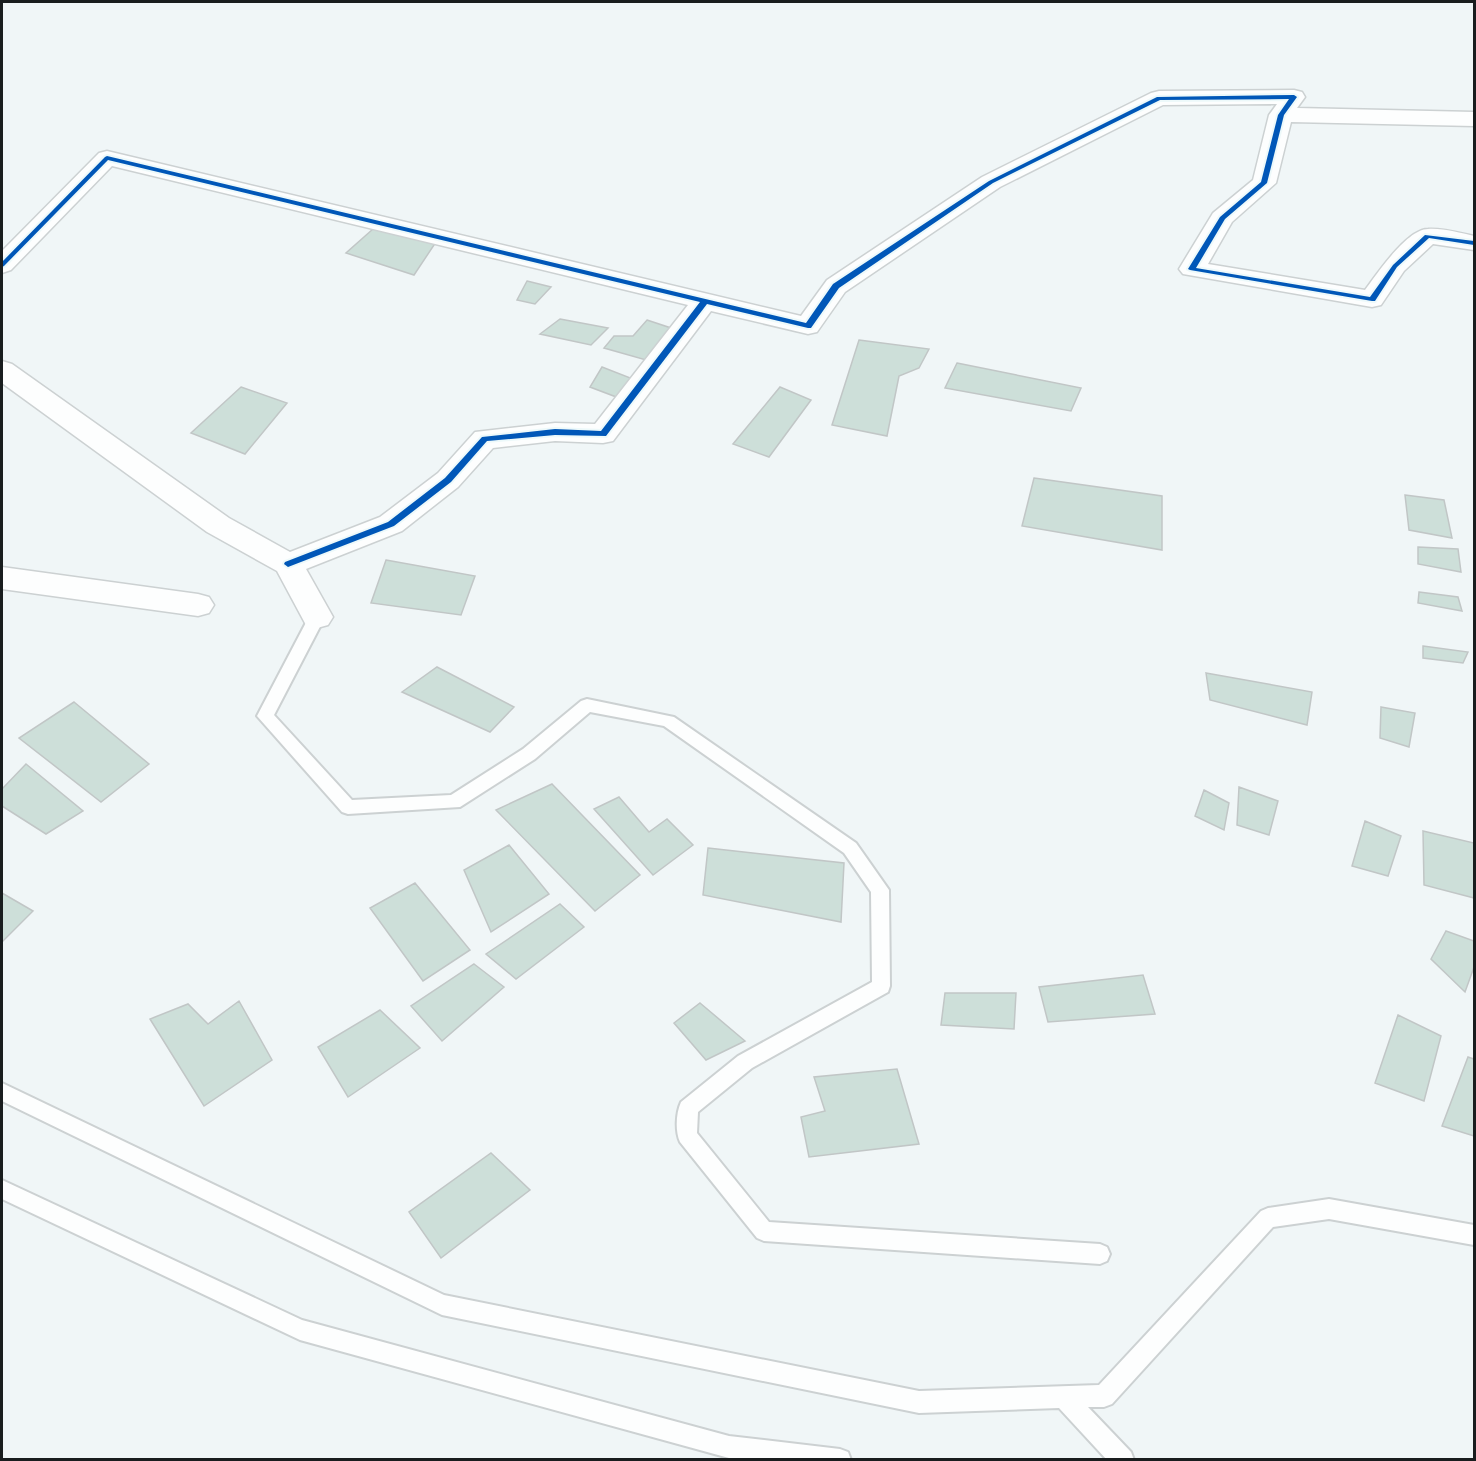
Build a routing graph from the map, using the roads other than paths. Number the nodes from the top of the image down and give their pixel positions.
1 (1281, 115) junction
2 (1474, 120) edge
3 (1474, 243) edge
4 (2, 265) edge
5 (705, 301) junction
6 (2, 370) edge
7 (288, 564) junction
8 (2, 578) edge
9 (198, 605) dead end
10 (317, 617) joint
11 (2, 1092) edge
12 (2, 1189) edge
13 (1474, 1235) edge
14 (1100, 1254) dead end
15 (1063, 1397) junction
16 (840, 1460) edge
17 (1123, 1460) edge

1 - 2 street
1 - 3 street
1 - 5 street
4 - 5 street
5 - 7 street
6 - 7 street
7 - 10 street
8 - 9 street
10 - 14 lane
11 - 15 lane
12 - 16 lane
13 - 15 lane
15 - 17 lane

